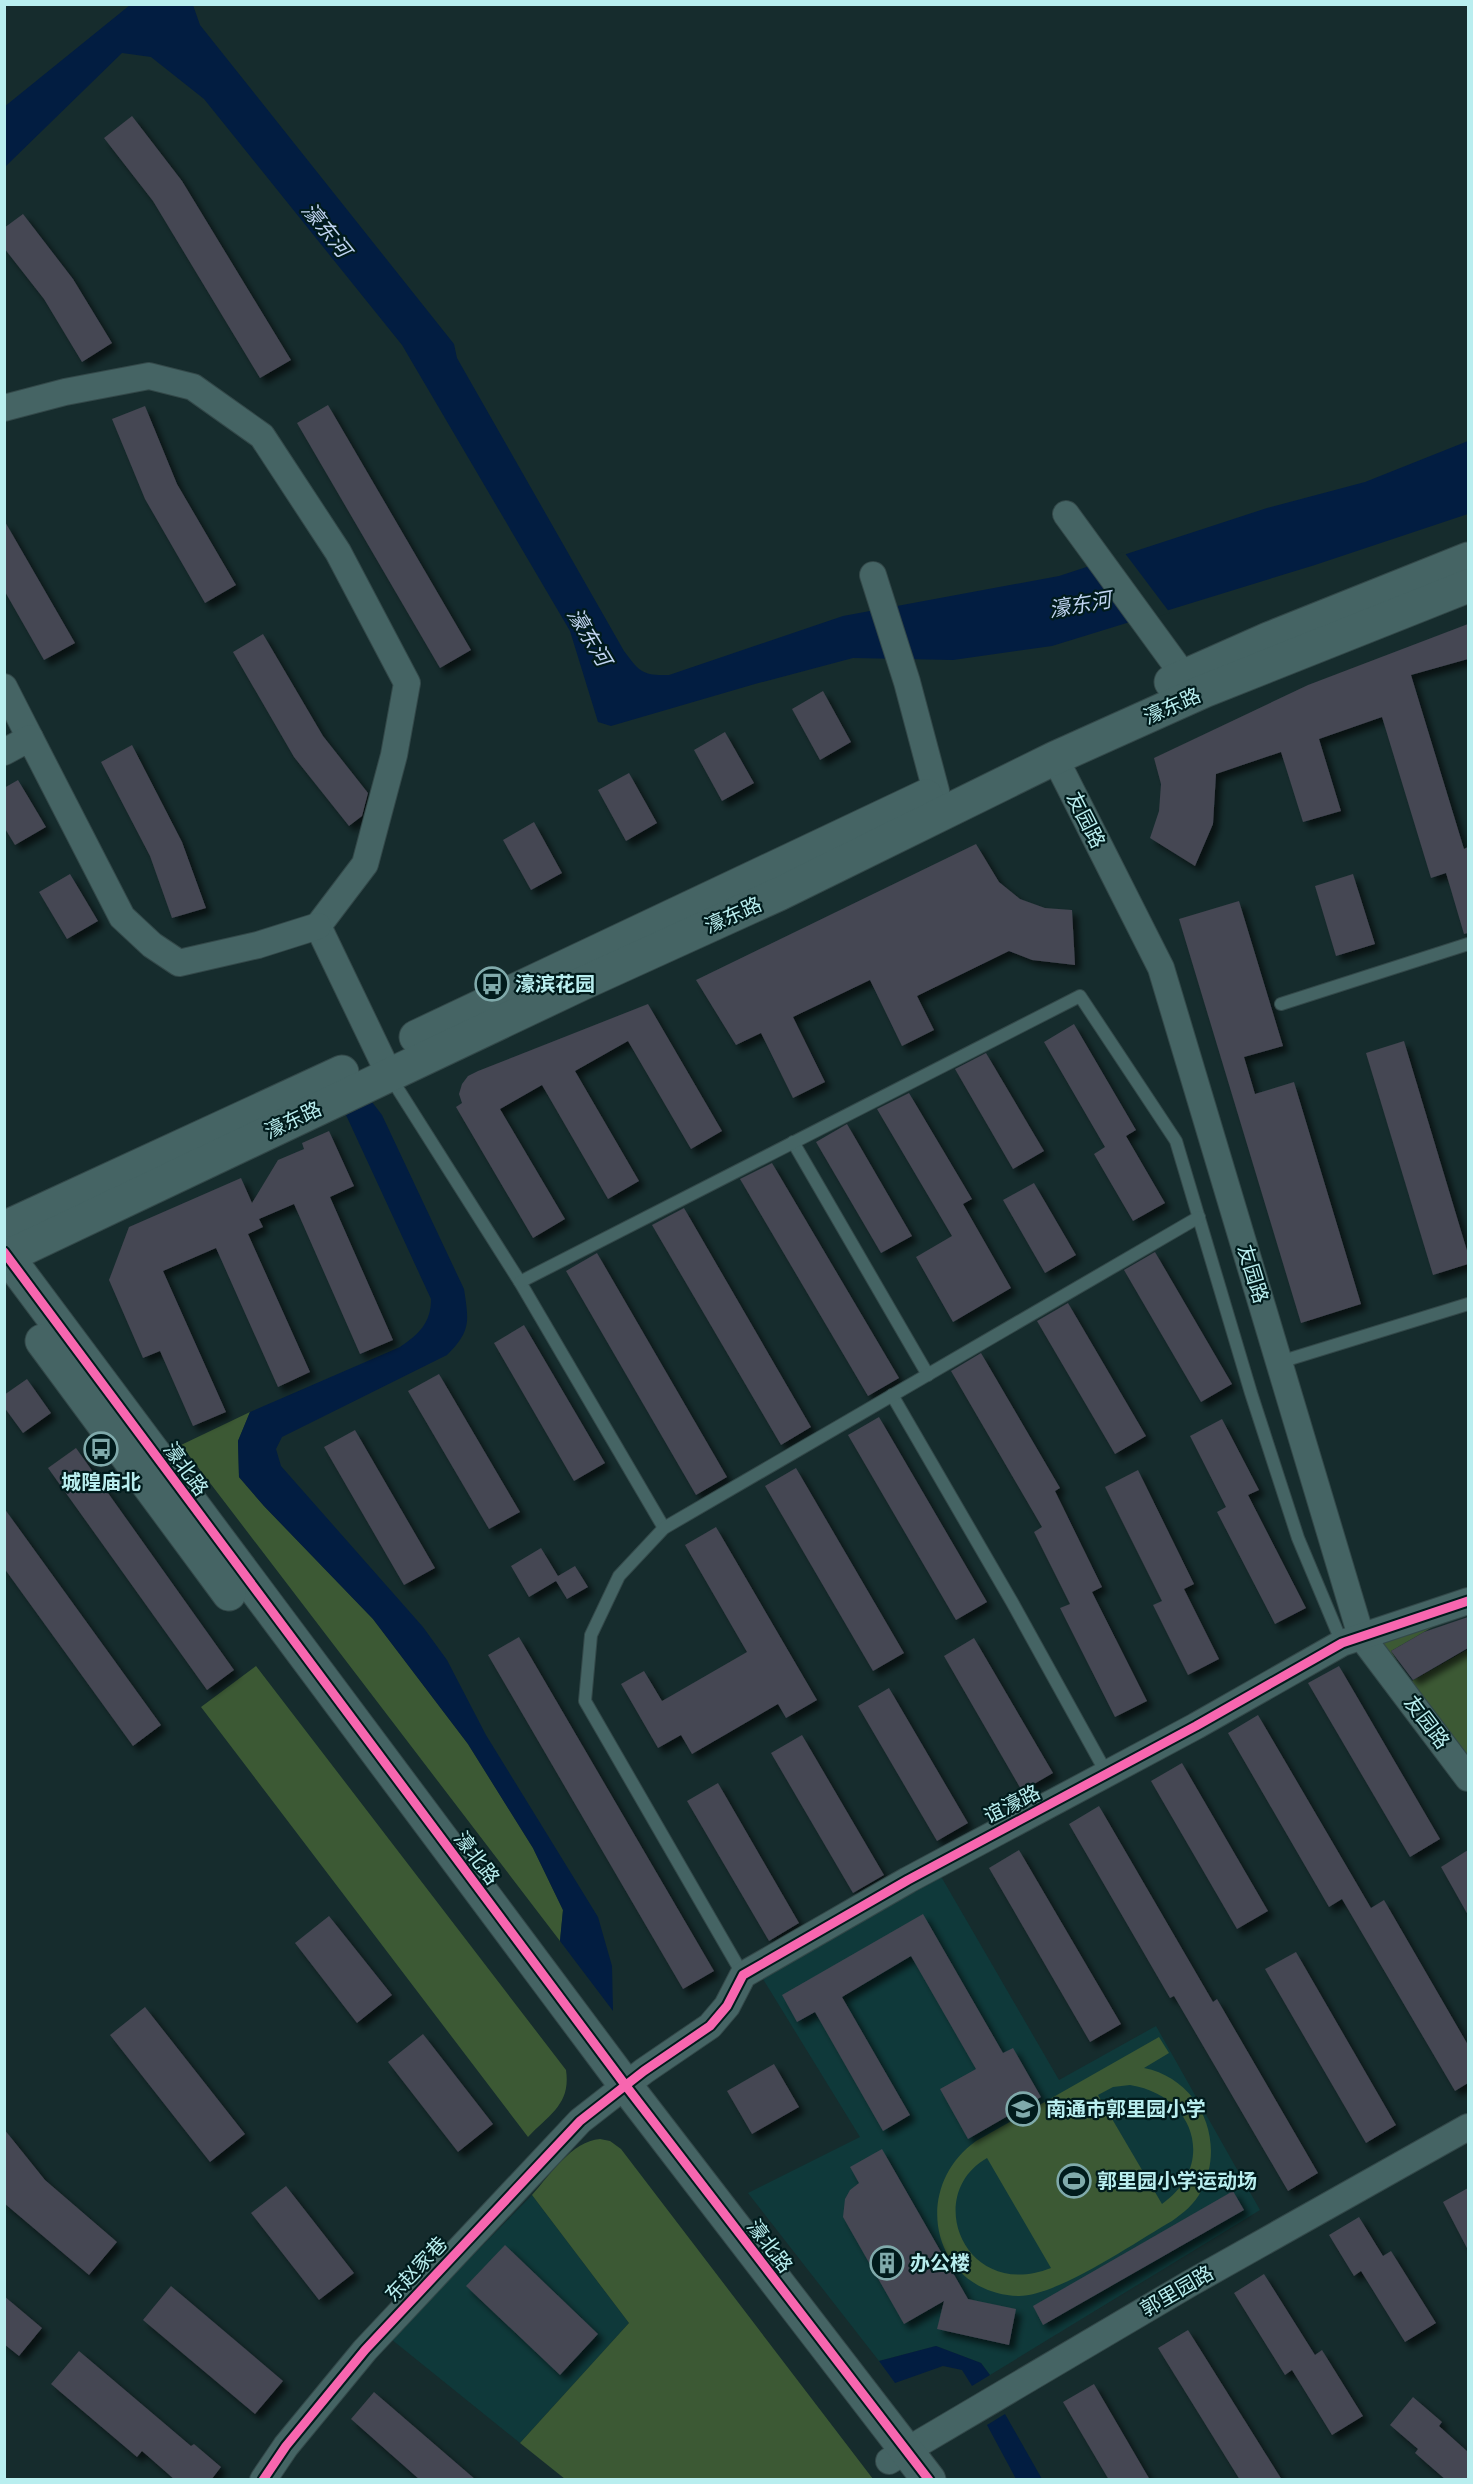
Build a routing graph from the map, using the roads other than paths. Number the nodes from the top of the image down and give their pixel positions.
1 (4, 408) edge
2 (1066, 514) dead end
3 (1468, 559) edge
4 (876, 584) dead end
5 (1468, 586) edge
6 (1184, 676) junction
7 (4, 687) edge
8 (30, 738) junction
9 (4, 752) edge
10 (1055, 758) junction
11 (936, 791) junction
12 (318, 926) junction
13 (1468, 944) edge
14 (1281, 1004) dead end
15 (384, 1064) junction
16 (793, 1142) junction
17 (1199, 1217) junction
18 (5, 1249) edge
19 (520, 1282) junction
20 (4, 1289) edge
21 (1468, 1304) edge
22 (1280, 1362) junction
23 (928, 1375) junction
24 (892, 1395) junction
25 (664, 1528) junction
26 (1468, 1601) edge
27 (1352, 1640) junction
28 (1107, 1774) junction
29 (1468, 1778) edge
30 (743, 1975) junction
31 (619, 2092) junction
32 (1468, 2127) edge
33 (900, 2463) edge
34 (263, 2480) edge
35 (929, 2480) edge

1 - 12 street
2 - 6 street
3 - 6 main road, 濠东路
4 - 11 street
5 - 10 main road, 濠东路
6 - 11 main road, 濠东路
7 - 8 street
8 - 9 street
8 - 12 street
10 - 15 main road, 濠东路
10 - 22 street, 友园路
11 - 15 main road, 濠东路
12 - 15 street
13 - 14 lane
15 - 18 main road, 濠东路
15 - 19 lane
16 - 17 lane
16 - 19 lane
16 - 23 lane
17 - 23 lane
17 - 27 lane
18 - 31 main road, 濠北路
19 - 25 lane
20 - 31 main road, 濠北路
21 - 22 lane
22 - 27 street, 友园路
23 - 24 lane
24 - 25 lane
24 - 28 lane
25 - 30 lane
26 - 27 street, 谊濠路
27 - 28 street, 谊濠路
27 - 29 street, 友园路
28 - 30 street, 谊濠路
30 - 31 street
31 - 33 main road, 濠北路
31 - 34 street, 东赵家巷
32 - 33 street, 郭里园路
33 - 35 main road, 濠北路

